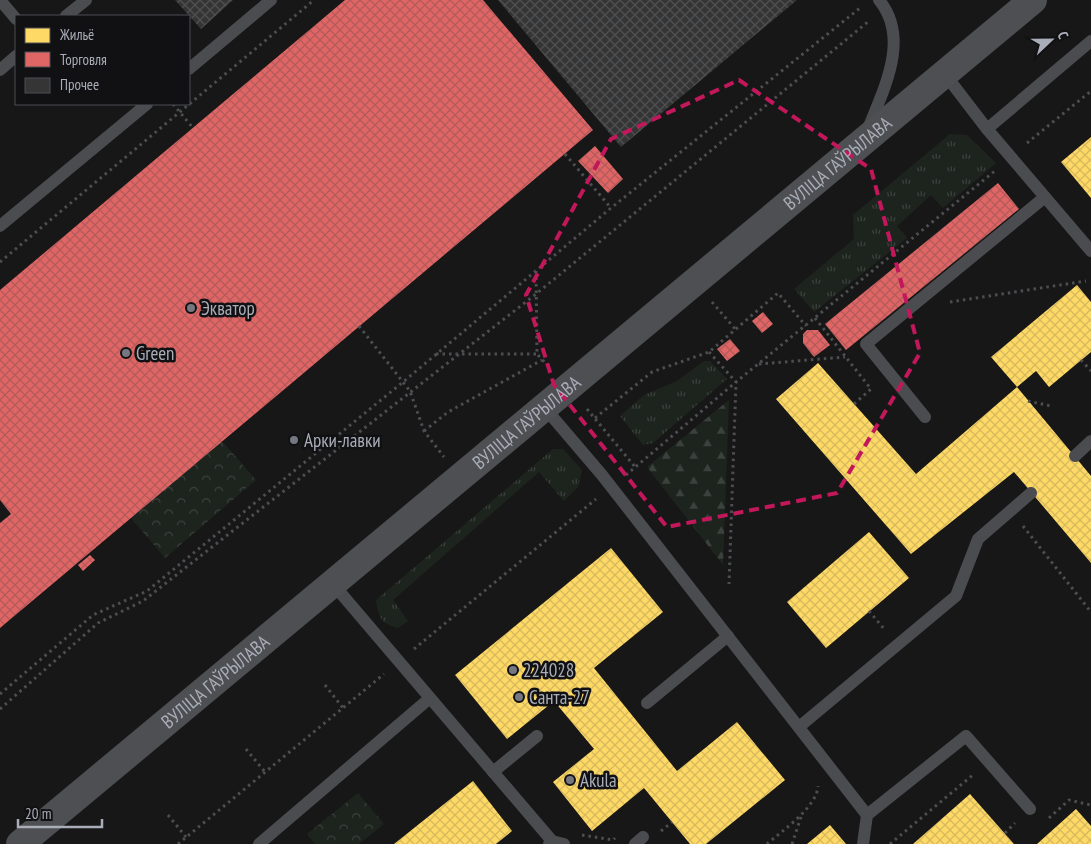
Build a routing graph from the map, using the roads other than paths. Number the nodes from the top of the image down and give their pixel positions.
1 (0, 0) edge
2 (86, 0) edge
3 (271, 0) edge
4 (1033, 0) edge
5 (882, 4) edge
6 (67, 15) edge
7 (15, 19) edge
8 (1091, 40) edge
9 (15, 57) edge
10 (190, 68) edge
11 (0, 70) edge
12 (944, 73) junction
13 (146, 105) edge
14 (987, 128) junction
15 (863, 143) junction
16 (1045, 197) junction
17 (0, 226) edge
18 (1091, 251) edge
19 (544, 407) junction
20 (926, 417) dead end
21 (1091, 441) edge
22 (1075, 456) dead end
23 (1031, 493) dead end
24 (333, 584) junction
25 (728, 636) junction
26 (430, 698) junction
27 (647, 704) dead end
28 (799, 726) junction
29 (537, 736) dead end
30 (494, 772) junction
31 (1030, 809) dead end
32 (867, 815) junction
33 (555, 843) edge
34 (20, 844) edge
35 (259, 844) edge
36 (863, 844) edge

1 - 7 lane
2 - 6 lane
3 - 10 lane
4 - 12 main road, ВУЛІЦА ГАЎРЫЛАВА
5 - 15 lane
8 - 14 lane
9 - 11 lane
12 - 14 lane
12 - 15 main road, ВУЛІЦА ГАЎРЫЛАВА
13 - 17 lane
14 - 16 lane
15 - 19 main road, ВУЛІЦА ГАЎРЫЛАВА
16 - 18 lane
16 - 20 lane
19 - 24 main road, ВУЛІЦА ГАЎРЫЛАВА
19 - 25 lane
21 - 22 lane
23 - 28 lane
24 - 26 lane
24 - 34 main road, ВУЛІЦА ГАЎРЫЛАВА
25 - 27 lane
25 - 28 lane
26 - 30 lane
26 - 35 lane
28 - 32 lane
29 - 30 lane
30 - 33 lane
31 - 32 lane
32 - 36 lane

